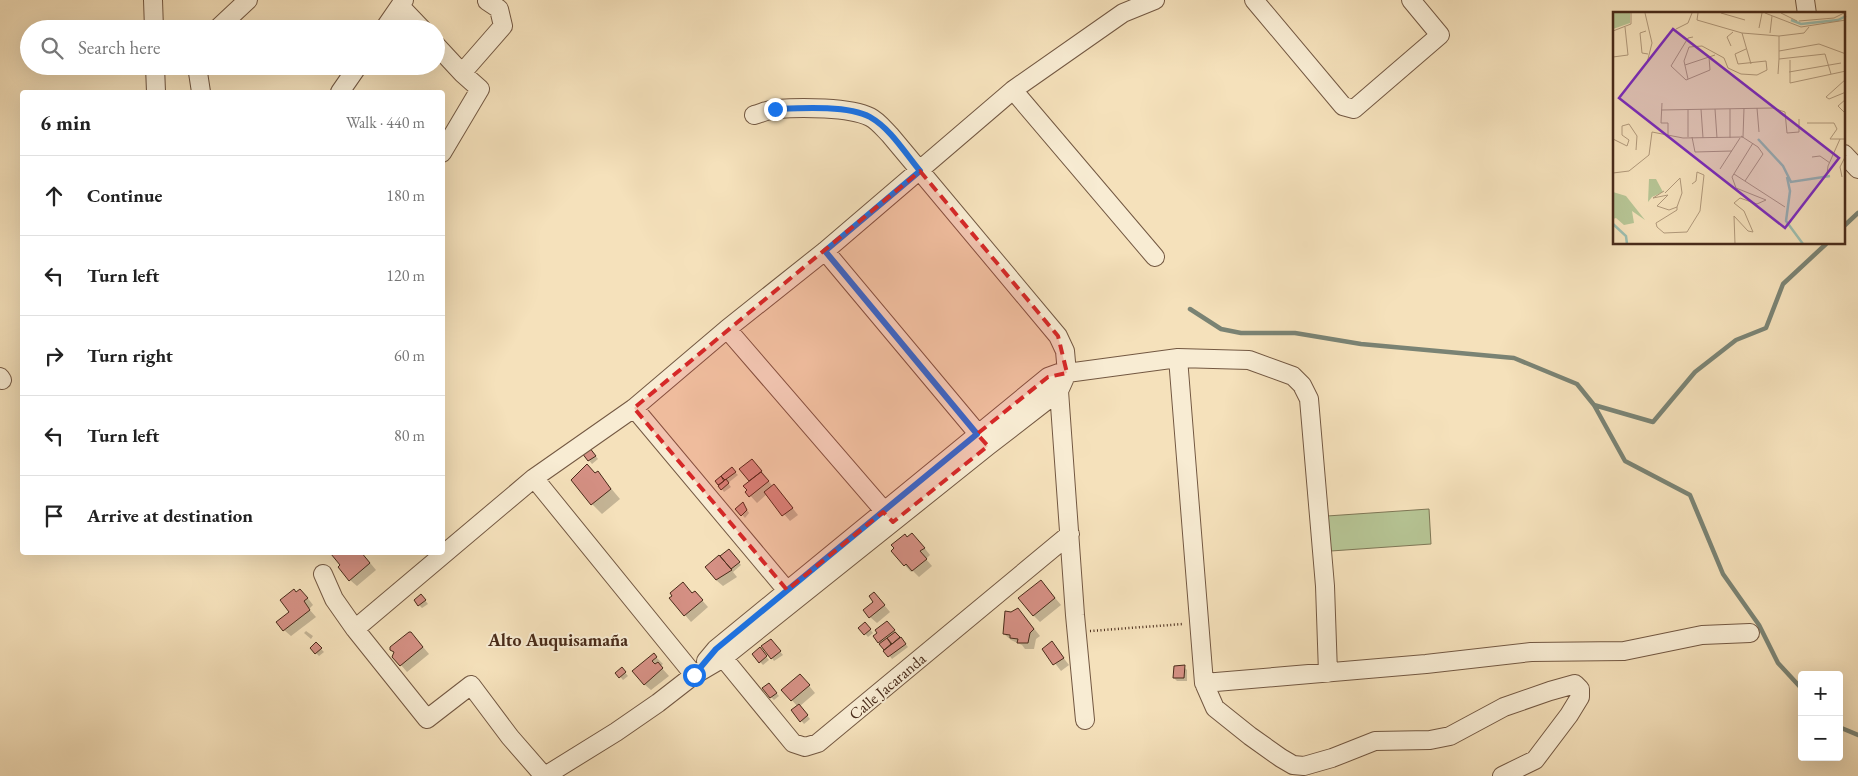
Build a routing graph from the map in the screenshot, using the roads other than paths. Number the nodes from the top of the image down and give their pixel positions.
1 (153, 0) edge
2 (248, 0) edge
3 (1155, 0) edge
4 (1254, 0) edge
5 (1411, 0) edge
6 (487, 1) edge
7 (402, 3) edge
8 (154, 20) edge
9 (227, 20) edge
10 (390, 20) edge
11 (415, 20) edge
12 (445, 55) edge
13 (462, 73) junction
14 (155, 75) edge
15 (198, 75) edge
16 (352, 75) edge
17 (156, 90) edge
18 (201, 90) edge
19 (341, 90) edge
20 (1013, 90) junction
21 (754, 115) dead end
22 (445, 148) edge
23 (1846, 156) edge
24 (1858, 169) edge
25 (920, 171) junction
26 (825, 251) junction
27 (1155, 257) dead end
28 (727, 329) junction
29 (1178, 358) junction
30 (1067, 373) junction
31 (1059, 391) junction
32 (634, 408) junction
33 (982, 440) junction
34 (534, 478) junction
35 (888, 517) junction
36 (1070, 534) junction
37 (445, 553) edge
38 (443, 555) edge
39 (323, 574) dead end
40 (792, 595) junction
41 (355, 629) junction
42 (1750, 633) dead end
43 (720, 654) junction
44 (1328, 673) junction
45 (694, 675) junction
46 (1204, 683) junction
47 (1085, 720) dead end
48 (545, 776) edge
49 (1502, 776) edge

1 - 8 street
2 - 9 street
3 - 20 street
4 - 5 street
6 - 13 street
7 - 10 street
7 - 11 street
12 - 13 street
13 - 22 street
14 - 17 street
15 - 18 street
16 - 19 street
20 - 25 street
20 - 27 street
21 - 25 street
23 - 24 street
25 - 26 street
25 - 30 street
26 - 28 street
26 - 33 street
28 - 32 street
28 - 35 street
29 - 30 street
29 - 44 street
29 - 46 street
30 - 31 street
30 - 33 street
31 - 33 street
31 - 36 street
32 - 34 street
32 - 40 street
33 - 35 street
34 - 37 street
34 - 45 street
35 - 40 street
36 - 43 street, Calle Jacaranda
36 - 47 street
38 - 41 street
39 - 41 street
40 - 43 street
41 - 48 street
42 - 44 street
43 - 45 street
44 - 46 street
45 - 48 street
46 - 49 street

